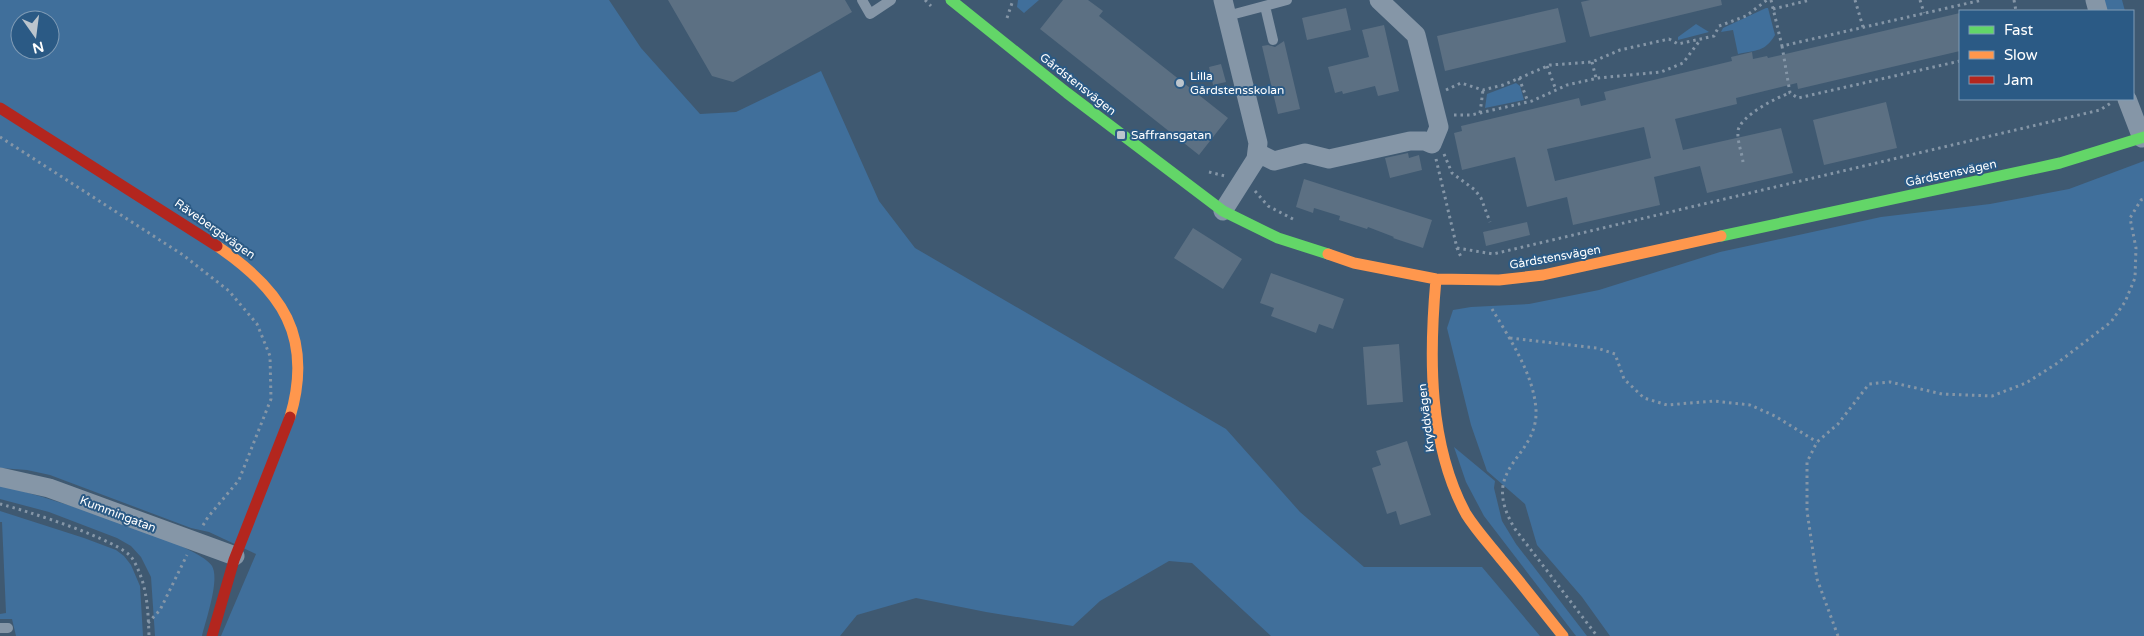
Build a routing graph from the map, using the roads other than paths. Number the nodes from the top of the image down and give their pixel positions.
1 (862, 0) edge
2 (891, 0) edge
3 (951, 0) edge
4 (1287, 0) edge
5 (1379, 0) edge
6 (1265, 6) junction
7 (1225, 8) edge
8 (1273, 40) dead end
9 (2127, 100) edge
10 (0, 108) edge
11 (2143, 137) edge
12 (1266, 157) junction
13 (1223, 211) junction
14 (1436, 279) junction
15 (0, 477) edge
16 (235, 556) junction
17 (212, 636) edge
18 (1563, 636) edge

1 - 2 lane
3 - 13 street, Gårdstensvägen
4 - 6 lane
5 - 12 street
6 - 7 lane
6 - 8 lane
7 - 12 street
9 - 11 street
10 - 16 street, Rävebergsvägen
11 - 14 street, Gårdstensvägen
12 - 13 street
13 - 14 street, Gårdstensvägen
14 - 18 street, Kryddvägen
15 - 16 street, Kummingatan
16 - 17 street, Rävebergsvägen

